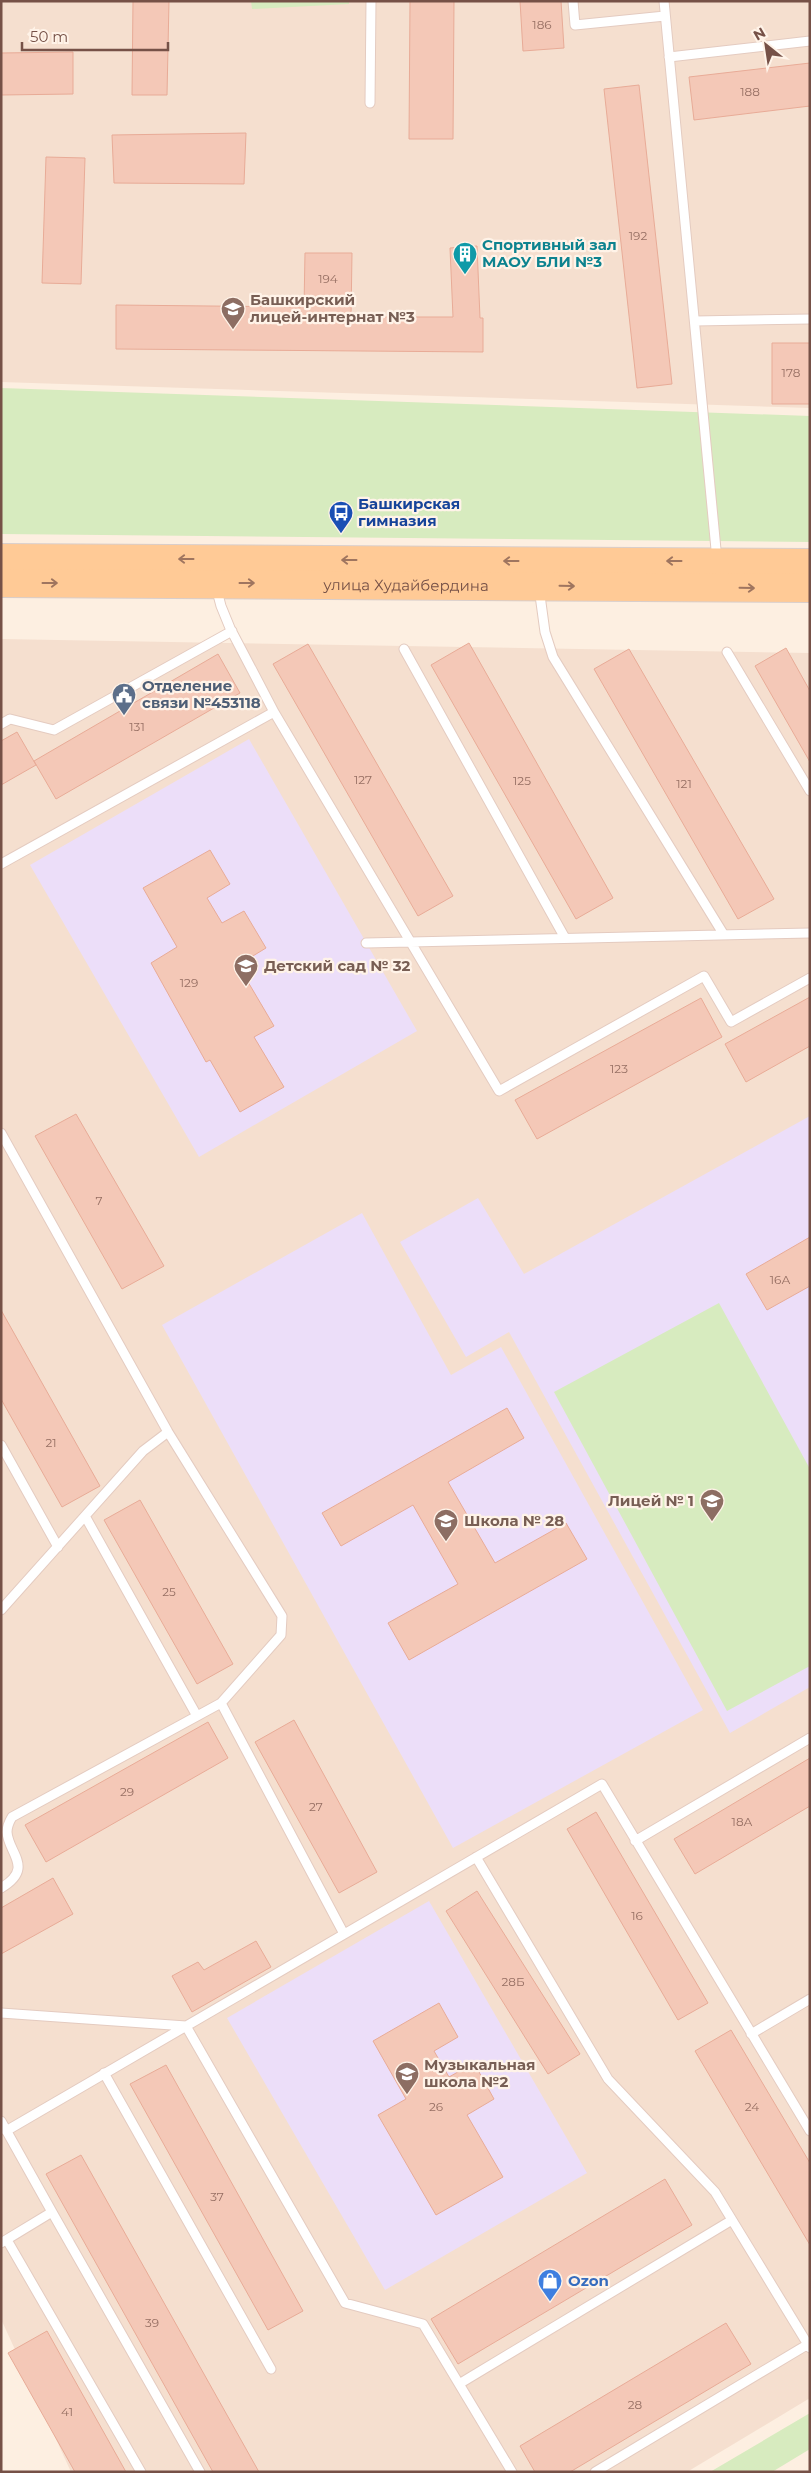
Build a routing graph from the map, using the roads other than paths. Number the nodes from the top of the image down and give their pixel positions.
1 (370, 1) edge
2 (573, 1) edge
3 (664, 1) edge
4 (665, 16) junction
5 (810, 40) edge
6 (669, 57) junction
7 (370, 103) dead end
8 (810, 319) edge
9 (695, 321) junction
10 (1, 558) edge
11 (810, 563) edge
12 (214, 571) junction
13 (539, 573) junction
14 (717, 575) junction
15 (1, 583) edge
16 (810, 588) edge
17 (232, 631) junction
18 (404, 650) dead end
19 (728, 652) dead end
20 (274, 712) junction
21 (1, 724) edge
22 (810, 791) edge
23 (1, 864) edge
24 (810, 933) edge
25 (724, 935) junction
26 (566, 938) junction
27 (410, 942) junction
28 (366, 943) dead end
29 (810, 978) edge
30 (1, 1134) edge
31 (168, 1432) junction
32 (1, 1445) edge
33 (85, 1516) junction
34 (58, 1547) junction
35 (1, 1610) edge
36 (221, 1702) junction
37 (197, 1716) junction
38 (810, 1738) edge
39 (635, 1841) junction
40 (476, 1857) junction
41 (1, 1888) edge
42 (344, 1934) junction
43 (810, 1999) edge
44 (1, 2013) edge
45 (186, 2026) junction
46 (751, 2034) junction
47 (104, 2073) junction
48 (1, 2121) edge
49 (6, 2130) junction
50 (810, 2131) edge
51 (52, 2212) junction
52 (732, 2220) junction
53 (4, 2242) edge
54 (809, 2345) edge
55 (272, 2369) dead end
56 (459, 2384) junction
57 (141, 2472) edge
58 (200, 2472) edge
59 (512, 2472) edge
60 (595, 2472) edge

1 - 7 lane
2 - 4 lane
3 - 4 lane
4 - 6 lane
5 - 6 lane
6 - 9 lane
8 - 9 lane
9 - 14 lane
12 -> 10 main road, улица Худайбердина
11 - 14 main road, улица Худайбердина
12 - 13 main road, улица Худайбердина
15 -> 12 main road, улица Худайбердина
12 - 17 lane
13 - 14 main road, улица Худайбердина
13 - 25 lane
14 -> 16 main road, улица Худайбердина
17 - 20 lane
17 - 21 lane
18 - 26 lane
19 - 22 lane
20 - 23 lane
20 - 27 lane
24 - 25 lane
25 - 26 lane
26 - 27 lane
27 - 28 lane
27 - 29 lane
30 - 31 lane
31 - 33 lane
31 - 36 lane
32 - 34 lane
33 - 34 lane
33 - 37 lane
34 - 35 lane
36 - 37 lane
36 - 42 lane
37 - 41 lane
38 - 39 lane
39 - 40 lane
39 - 46 lane
40 - 42 lane
40 - 52 lane
42 - 45 lane
43 - 46 lane
44 - 45 lane
45 - 47 lane
45 - 56 lane
46 - 50 lane
47 - 49 lane
47 - 55 lane
48 - 49 lane
49 - 51 lane
51 - 53 lane
51 - 58 lane
52 - 54 lane
52 - 56 lane
53 - 57 lane
54 - 60 lane
56 - 59 lane

